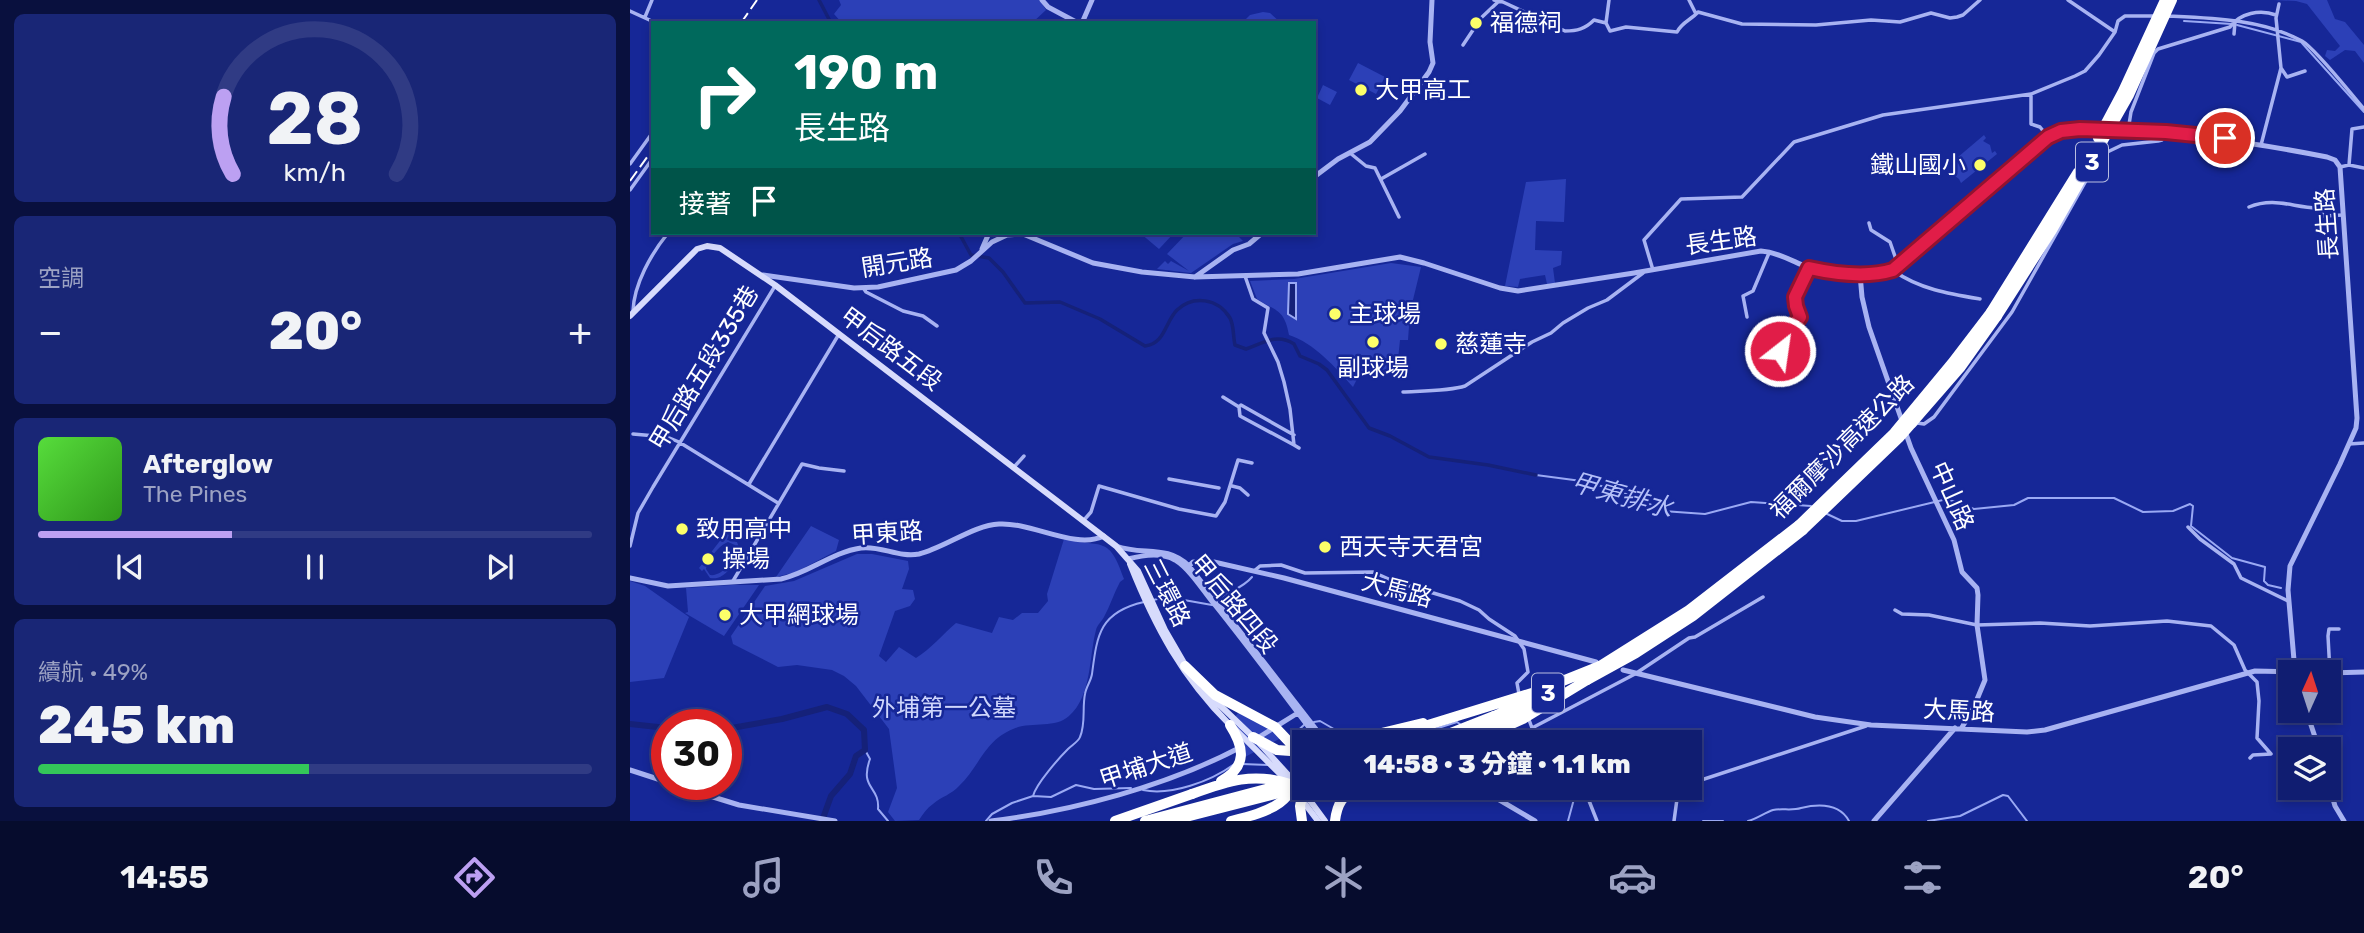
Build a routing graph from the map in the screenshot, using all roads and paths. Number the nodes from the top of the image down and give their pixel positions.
1 (652, 0) edge
2 (1042, 0) edge
3 (1092, 0) edge
4 (1432, 0) edge
5 (1609, 0) edge
6 (1689, 0) edge
7 (1980, 0) edge
8 (2068, 0) edge
9 (2165, 0) edge
10 (2172, 0) edge
11 (1497, 1) edge
12 (2279, 4) dead end
13 (630, 11) edge
14 (1696, 14) junction
15 (2276, 15) junction
16 (645, 17) junction
17 (2235, 20) junction
18 (652, 21) edge
19 (1077, 21) edge
20 (1080, 21) edge
21 (1606, 23) junction
22 (2115, 32) junction
23 (2278, 32) junction
24 (2234, 34) dead end
25 (1463, 45) dead end
26 (2281, 68) junction
27 (2305, 71) dead end
28 (2031, 94) junction
29 (2364, 109) edge
30 (2364, 127) edge
31 (2128, 131) junction
32 (2166, 132) junction
33 (651, 135) edge
34 (2048, 137) junction
35 (2261, 145) junction
36 (1350, 153) junction
37 (1425, 154) dead end
38 (651, 161) edge
39 (630, 164) edge
40 (2349, 165) junction
41 (2340, 167) junction
42 (2364, 168) edge
43 (1316, 176) edge
44 (1381, 179) junction
45 (630, 190) edge
46 (2249, 207) dead end
47 (2343, 215) junction
48 (1399, 217) dead end
49 (1869, 223) dead end
50 (666, 235) edge
51 (987, 235) edge
52 (989, 235) edge
53 (1007, 235) edge
54 (1025, 235) edge
55 (1259, 235) edge
56 (992, 242) junction
57 (1770, 251) junction
58 (980, 252) junction
59 (1809, 268) junction
60 (1895, 268) junction
61 (1649, 271) junction
62 (756, 274) junction
63 (1860, 274) junction
64 (1245, 276) junction
65 (1195, 277) junction
66 (784, 279) junction
67 (775, 285) junction
68 (864, 289) junction
69 (1980, 299) dead end
70 (631, 314) edge
71 (1747, 317) dead end
72 (937, 326) dead end
73 (839, 334) junction
74 (1780, 351) dead end
75 (1403, 392) dead end
76 (1223, 397) dead end
77 (1239, 407) junction
78 (633, 434) dead end
79 (1906, 434) junction
80 (1294, 435) junction
81 (679, 442) junction
82 (2364, 443) edge
83 (2349, 444) junction
84 (1294, 445) junction
85 (1299, 448) dead end
86 (1024, 456) dead end
87 (1252, 463) dead end
88 (1014, 467) junction
89 (844, 471) dead end
90 (1169, 479) dead end
91 (749, 484) junction
92 (1232, 486) junction
93 (1219, 488) dead end
94 (1248, 495) dead end
95 (778, 503) junction
96 (1084, 520) junction
97 (1801, 527) junction
98 (2188, 527) dead end
99 (1104, 536) junction
100 (630, 546) edge
101 (1116, 546) junction
102 (1140, 551) junction
103 (1128, 559) junction
104 (1187, 567) junction
105 (1134, 568) junction
106 (1254, 572) junction
107 (630, 578) edge
108 (733, 581) junction
109 (1763, 597) dead end
110 (2290, 601) junction
111 (1895, 610) dead end
112 (1672, 625) junction
113 (1977, 625) junction
114 (2339, 629) dead end
115 (1518, 641) junction
116 (2293, 660) edge
117 (2329, 660) edge
118 (1598, 664) junction
119 (1185, 666) junction
120 (1622, 670) dead end
121 (2278, 672) edge
122 (2364, 672) edge
123 (2248, 673) junction
124 (2342, 673) edge
125 (1635, 674) junction
126 (1587, 680) junction
127 (1299, 712) junction
128 (1461, 714) junction
129 (1308, 723) junction
130 (1871, 724) junction
131 (1230, 725) junction
132 (1532, 728) joint
133 (1958, 728) junction
134 (1312, 730) edge
135 (1315, 730) edge
136 (1394, 730) edge
137 (1411, 730) edge
138 (1458, 730) edge
139 (1478, 730) edge
140 (1499, 730) edge
141 (1253, 737) junction
142 (1292, 751) edge
143 (2250, 758) dead end
144 (630, 770) edge
145 (1292, 774) edge
146 (651, 777) edge
147 (1702, 780) edge
148 (1290, 784) junction
149 (1292, 788) edge
150 (1292, 788) edge
151 (1192, 794) junction
152 (723, 800) edge
153 (1301, 800) edge
154 (1312, 800) edge
155 (1341, 800) edge
156 (1500, 800) edge
157 (1508, 800) edge
158 (1589, 800) edge
159 (1676, 800) edge
160 (2333, 800) edge
161 (835, 821) edge
162 (991, 821) edge
163 (1115, 821) edge
164 (1145, 821) edge
165 (1170, 821) edge
166 (1231, 821) edge
167 (1302, 821) edge
168 (1318, 821) edge
169 (1325, 821) edge
170 (1335, 821) edge
171 (1538, 821) edge
172 (1597, 821) edge
173 (1674, 821) edge
174 (1874, 821) edge
175 (2344, 821) edge

1 - 16 street
2 - 19 street
3 - 20 street
4 - 36 street
5 - 21 street
6 - 14 street
7 - 14 street
8 - 22 street
9 - 97 highway, 福爾摩沙高速公路 / 3, bridge
10 - 97 highway, 福爾摩沙高速公路 / 3, bridge
11 - 21 street
11 - 25 street
12 - 15 street
13 - 16 street
14 - 21 street
15 - 17 street
15 - 23 street
16 - 18 street
17 - 22 street
17 - 23 street
17 - 24 street
17 - 31 street
22 - 28 street
23 - 26 street
23 - 29 street
26 - 27 street
26 - 35 street
28 - 34 street
28 - 61 street
30 - 40 street
31 - 32 street, 長生路
31 - 34 street, 長生路, bridge
32 - 35 street, 長生路
32 - 79 street
33 - 39 street
34 - 60 street, 長生路
35 - 41 street, 長生路
36 - 43 street
36 - 44 street
37 - 44 street
38 - 45 street
40 - 41 street
40 - 42 street, 長生路
41 - 47 street, 長生路
44 - 48 street
46 - 47 street
47 - 83 street, 長生路
49 - 60 street
50 - 70 street
51 - 58 street
52 - 56 street
53 - 56 street
54 - 65 street
55 - 65 street
56 - 58 street
57 - 59 street, 長生路
57 - 61 street, 長生路
57 - 71 street
58 - 68 street, 開元路
59 - 63 street, 長生路
59 - 74 street
60 - 63 street, 長生路
60 - 69 street
61 - 64 street, 長生路
61 - 75 street
62 - 66 street, 開元路
62 - 67 main road, 甲后路五段
62 - 70 main road, 甲后路五段
63 - 79 street, 中山路
64 - 65 street, 長生路
64 - 80 street
66 - 67 street
66 - 68 street, 開元路
67 - 73 main road, 甲后路五段
67 - 81 street, 甲后路五段335巷
68 - 72 street
73 - 88 main road, 甲后路五段
73 - 91 street
76 - 77 street
77 - 80 street
77 - 84 street
78 - 81 street
79 - 113 street, 中山路
80 - 84 street
81 - 91 street
81 - 100 street, 甲后路五段335巷
82 - 83 street
83 - 110 street, 長生路
84 - 85 street
86 - 88 street
87 - 92 street
88 - 96 main road, 甲后路五段
89 - 95 street
90 - 93 street
91 - 95 street
92 - 94 street
92 - 96 street
95 - 108 street
96 - 99 main road, 甲后路五段
97 - 112 highway, 福爾摩沙高速公路 / 3
98 - 110 street
99 - 101 main road, 甲后路五段
99 - 108 street, 甲東路
101 - 102 street, 甲后路四段
101 - 103 main road, 甲后路五段
102 - 103 street
102 - 104 street, 甲后路四段
103 - 104 street, 甲后路四段
103 - 105 main road, 三環路
104 - 106 street, 大馬路
104 - 127 street, 甲后路四段
105 - 119 main road, 三環路
105 - 131 main road, 三環路
106 - 115 street, 大馬路
106 - 115 street
107 - 108 street, 甲東路
109 - 125 street
110 - 116 street, 長生路
111 - 113 street
112 - 118 highway, 福爾摩沙高速公路 / 3
112 - 126 highway, 福爾摩沙高速公路 / 3
113 - 123 street
113 - 133 street, 中山路
114 - 117 street
115 - 118 street, 大馬路
115 - 132 street
118 - 128 highway, bridge
118 - 138 highway, 福爾摩沙高速公路 / 3, bridge
119 - 141 main road, 三環路, bridge
119 - 166 highway, bridge
120 - 125 street, 大馬路
121 - 123 street, 大馬路
122 - 124 street
123 - 133 street, 大馬路
123 - 143 street
125 - 130 street, 大馬路
125 - 132 street
126 - 139 highway, 福爾摩沙高速公路 / 3, bridge
126 - 140 highway, bridge
127 - 129 street, 甲后路四段
127 - 162 street, 甲埔大道
128 - 136 highway, bridge
128 - 137 highway, bridge
129 - 134 street, 甲后路四段
129 - 135 street, 甲后路四段
130 - 133 street, 大馬路
130 - 147 street
131 - 148 main road, 三環路, bridge
131 - 151 highway, bridge
133 - 174 street, 中山路
141 - 142 highway, bridge
141 - 145 main road, 三環路, bridge
144 - 146 street
148 - 151 highway, bridge
148 - 168 main road, 三環路, bridge
149 - 164 highway, bridge
150 - 165 highway, bridge
151 - 163 highway
152 - 161 street
153 - 167 highway, bridge
154 - 169 main road, 三環路
155 - 170 highway
156 - 171 street
157 - 171 street
158 - 172 street
159 - 173 street
160 - 175 street

